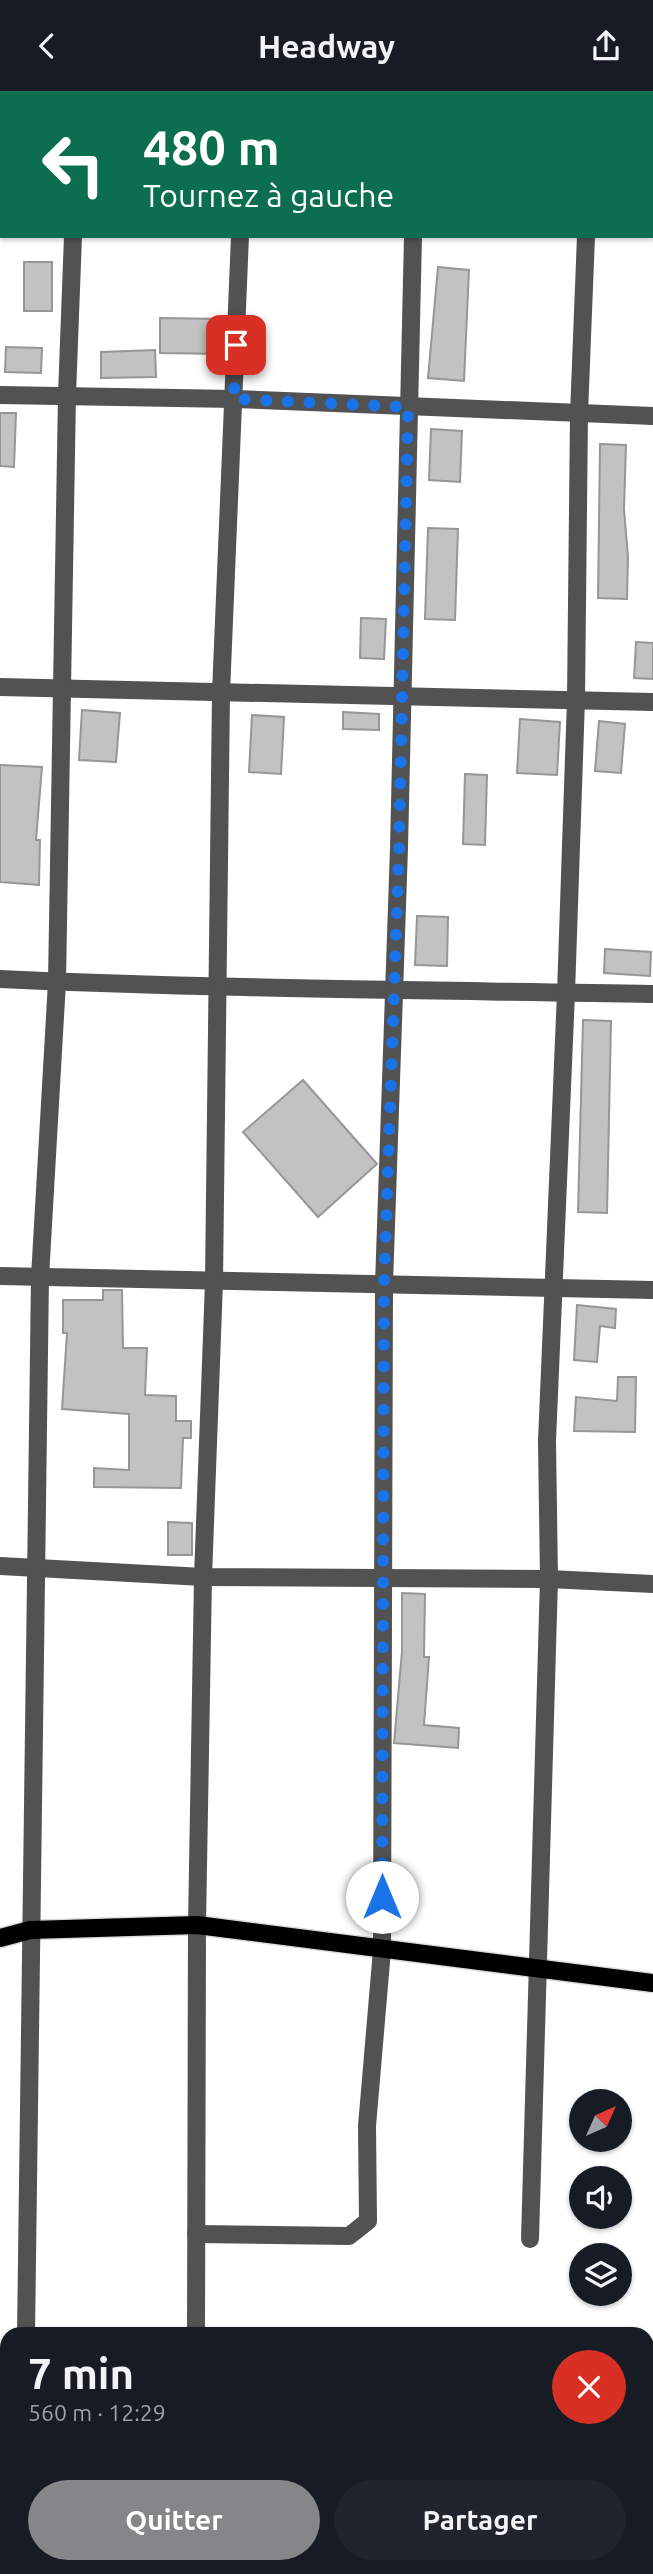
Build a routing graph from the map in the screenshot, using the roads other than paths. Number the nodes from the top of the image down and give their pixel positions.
1 (73, 238) edge
2 (240, 238) edge
3 (413, 238) edge
4 (586, 238) edge
5 (0, 395) edge
6 (67, 395) junction
7 (234, 399) junction
8 (408, 407) junction
9 (579, 414) junction
10 (653, 416) edge
11 (0, 687) edge
12 (62, 689) junction
13 (221, 693) junction
14 (402, 697) junction
15 (576, 699) junction
16 (653, 702) edge
17 (0, 979) edge
18 (57, 982) junction
19 (217, 985) junction
20 (393, 988) junction
21 (566, 993) junction
22 (653, 994) edge
23 (0, 1276) edge
24 (40, 1277) junction
25 (214, 1282) junction
26 (384, 1284) junction
27 (554, 1286) junction
28 (653, 1290) edge
29 (0, 1566) edge
30 (36, 1567) junction
31 (203, 1577) junction
32 (381, 1578) junction
33 (549, 1579) junction
34 (653, 1584) edge
35 (197, 1924) junction
36 (30, 1930) junction
37 (0, 1938) edge
38 (382, 1950) junction
39 (539, 1969) junction
40 (653, 1983) edge
41 (196, 2234) junction
42 (530, 2239) dead end
43 (26, 2327) edge
44 (195, 2327) edge

1 - 6 street
2 - 7 street
3 - 8 street
4 - 9 street
5 - 6 street
6 - 7 street
6 - 12 street
7 - 8 street
7 - 13 street
8 - 9 street
8 - 14 street
9 - 10 street
9 - 15 street
11 - 12 street
12 - 13 street
12 - 18 street
13 - 14 street
13 - 19 street
14 - 15 street
14 - 20 street
15 - 16 street
15 - 21 street
17 - 18 street
18 - 19 street
18 - 24 street
19 - 20 street
19 - 25 street
20 - 21 street
20 - 26 street
21 - 22 street
21 - 27 street
23 - 24 street
24 - 25 street
24 - 30 street
25 - 26 street
25 - 31 street
26 - 27 street
26 - 32 street
27 - 28 street
27 - 33 street
29 - 30 street
30 - 31 street
30 - 36 street
31 - 32 street
31 - 35 street
32 - 33 street
32 - 38 street
33 - 34 street
33 - 39 street
35 - 36 main road
35 - 38 main road
35 - 41 street
36 - 37 main road
36 - 43 street
38 - 39 main road
38 - 41 street
39 - 40 main road
39 - 42 street
41 - 44 street

